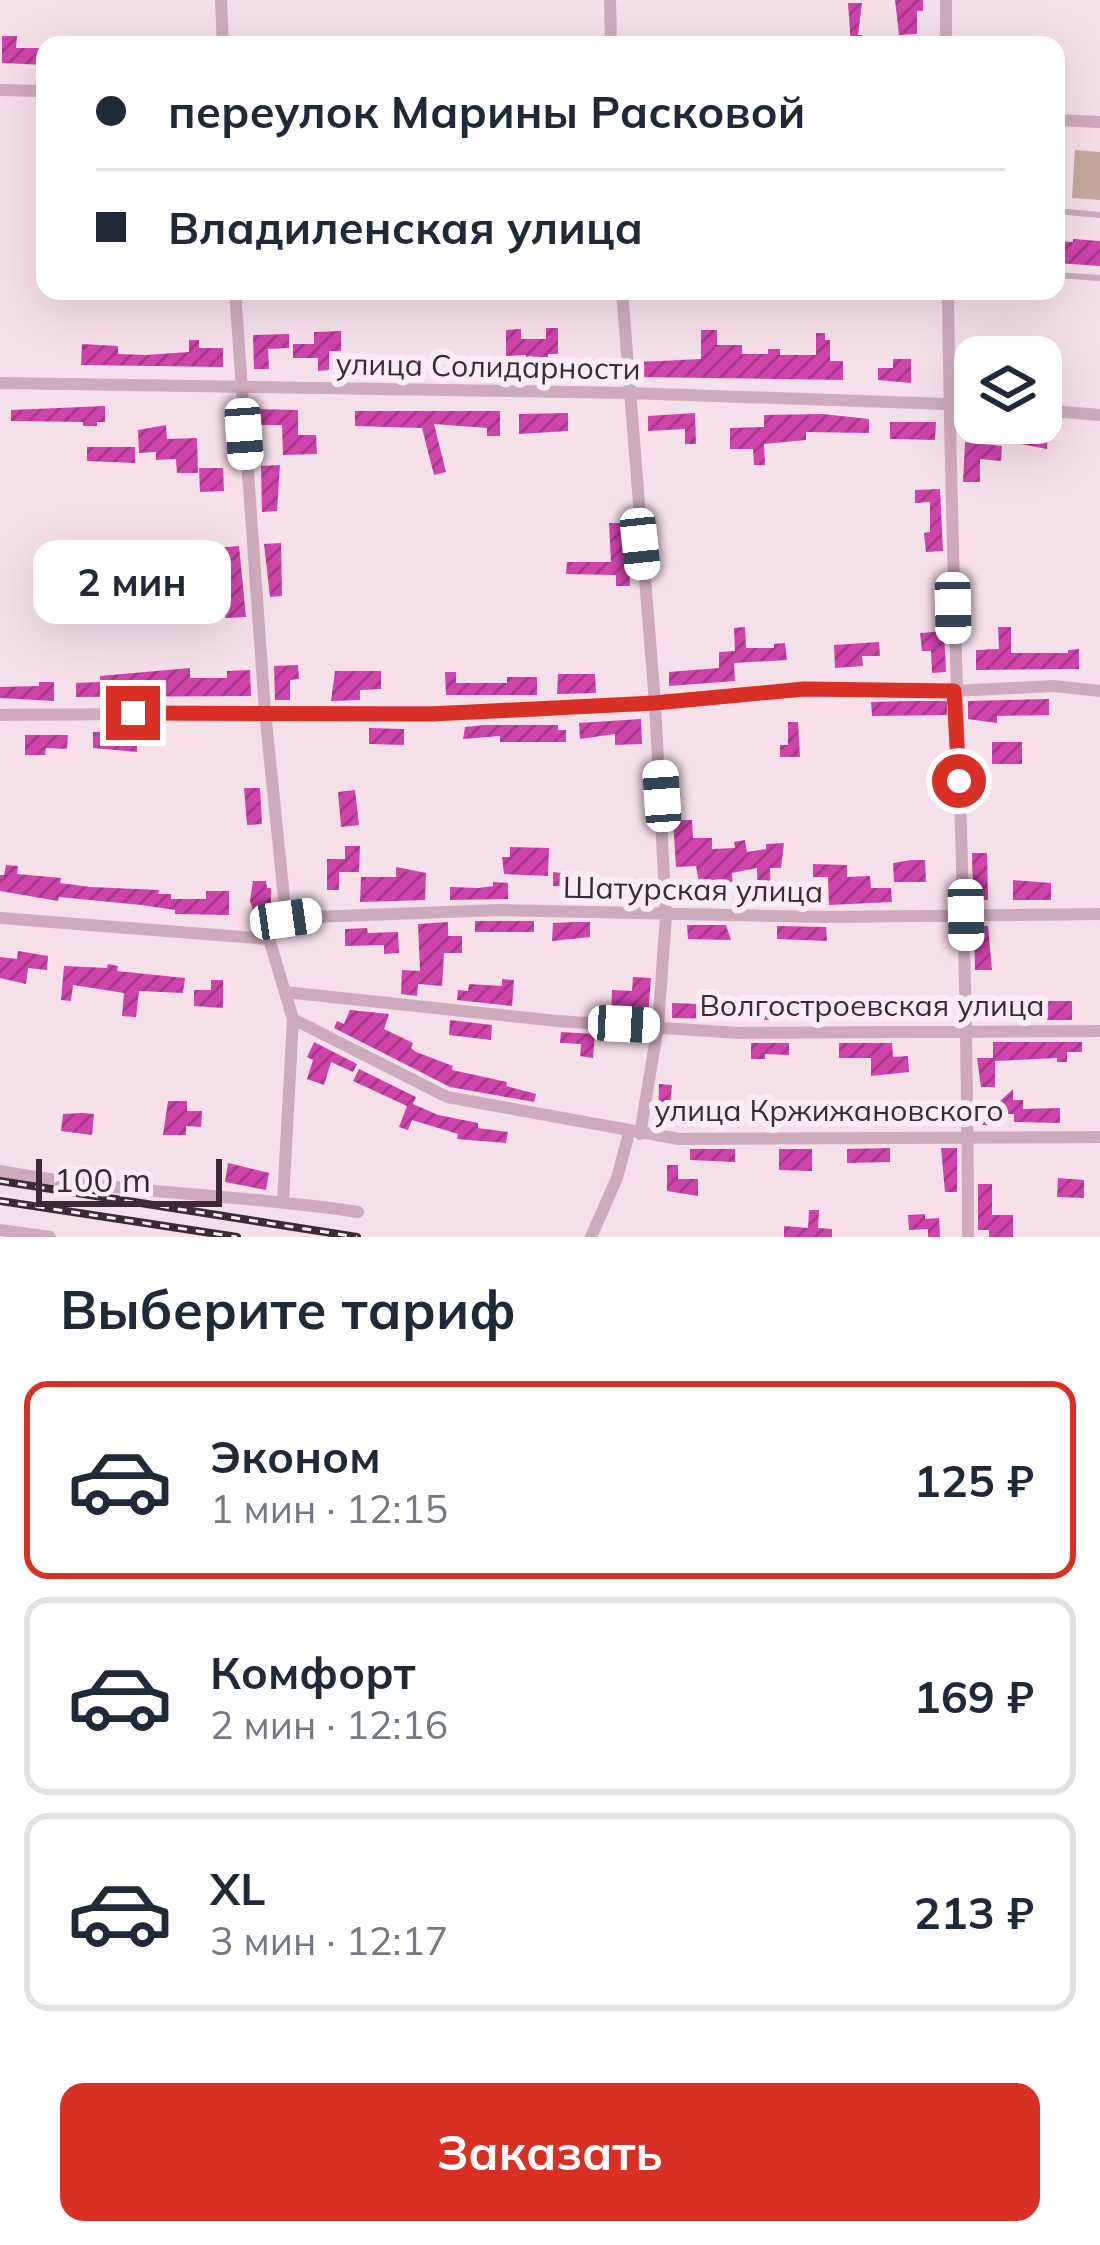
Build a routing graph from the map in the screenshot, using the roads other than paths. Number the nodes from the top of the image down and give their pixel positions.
1 (221, 0) edge
2 (610, 0) edge
3 (946, 0) edge
4 (223, 36) edge
5 (611, 36) edge
6 (946, 36) edge
7 (0, 90) edge
8 (36, 91) edge
9 (1065, 120) edge
10 (1100, 122) edge
11 (1065, 212) edge
12 (1100, 214) edge
13 (1065, 276) edge
14 (1100, 278) edge
15 (235, 300) edge
16 (623, 300) edge
17 (948, 300) edge
18 (0, 383) edge
19 (240, 388) junction
20 (629, 393) junction
21 (949, 403) junction
22 (954, 403) edge
23 (1062, 412) edge
24 (1100, 415) edge
25 (954, 691) junction
26 (1100, 691) edge
27 (655, 703) junction
28 (265, 711) junction
29 (0, 715) edge
30 (1100, 914) edge
31 (966, 915) junction
32 (666, 916) junction
33 (0, 918) edge
34 (286, 919) junction
35 (269, 939) junction
36 (284, 992) junction
37 (292, 1019) junction
38 (658, 1026) junction
39 (969, 1031) junction
40 (1100, 1031) edge
41 (635, 1133) junction
42 (968, 1135) junction
43 (1100, 1137) edge
44 (0, 1171) edge
45 (284, 1201) junction
46 (358, 1212) dead end
47 (0, 1230) edge
48 (50, 1237) edge
49 (591, 1237) edge
50 (968, 1237) edge

1 - 4 street
2 - 5 street
3 - 6 street
7 - 8 street
9 - 10 street
11 - 12 lane
13 - 14 lane
15 - 19 street
16 - 20 street
17 - 21 street
18 - 19 street, улица Солидарности
19 - 20 street, улица Солидарности
19 - 28 street
20 - 21 street, улица Солидарности
20 - 27 street
21 - 22 street, улица Солидарности
21 - 25 street
23 - 24 street
25 - 26 street
25 - 27 street
25 - 31 street
27 - 28 street
27 - 32 street
28 - 29 street
28 - 34 street
30 - 31 street, Шатурская улица
31 - 32 street, Шатурская улица
31 - 39 street
32 - 34 street, Шатурская улица
32 - 38 street
33 - 35 street
34 - 35 street
35 - 36 street
36 - 37 street
36 - 38 street, Волгостроевская улица
37 - 41 street, улица Кржижановского
37 - 45 street
38 - 39 street, Волгостроевская улица
38 - 41 street
39 - 40 street, Волгостроевская улица
39 - 42 street
41 - 42 street, улица Кржижановского
41 - 49 street
42 - 43 street, улица Кржижановского
42 - 50 street
44 - 45 street
45 - 46 street
47 - 48 street

